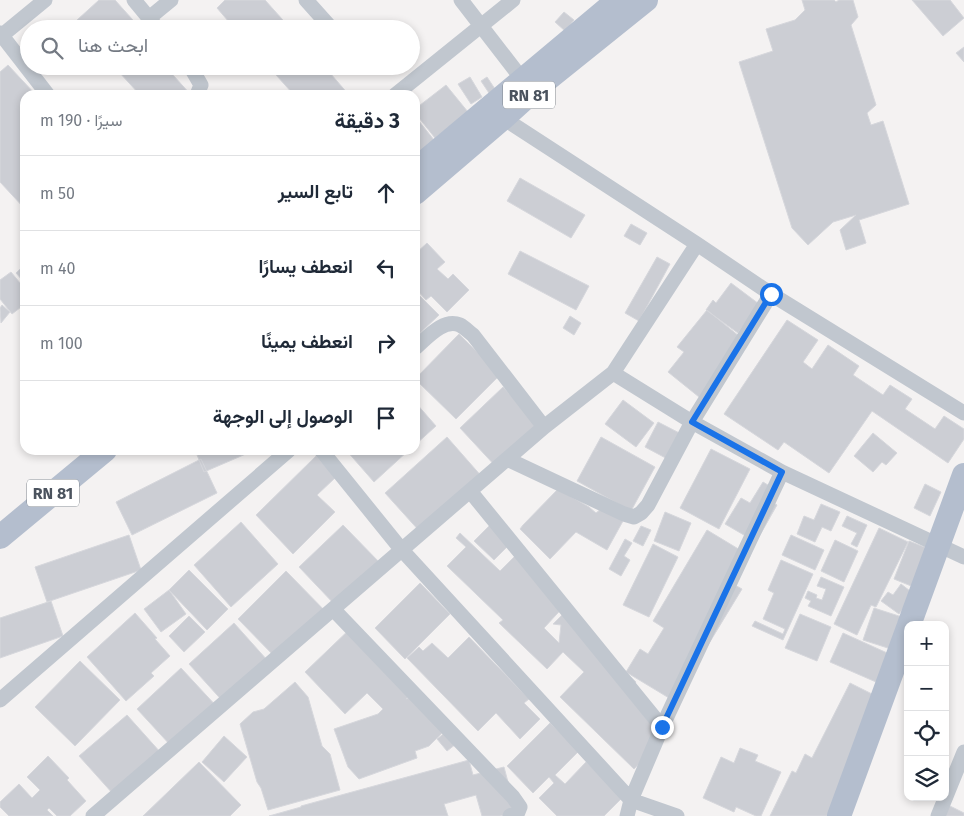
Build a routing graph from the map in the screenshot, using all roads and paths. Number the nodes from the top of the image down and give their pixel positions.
1 (45, 0) edge
2 (134, 0) edge
3 (171, 0) edge
4 (306, 0) edge
5 (461, 0) edge
6 (513, 0) edge
7 (618, 0) edge
8 (646, 0) edge
9 (20, 20) edge
10 (21, 20) edge
11 (151, 20) edge
12 (157, 20) edge
13 (324, 20) edge
14 (482, 26) junction
15 (1, 36) edge
16 (20, 60) edge
17 (32, 75) edge
18 (195, 75) edge
19 (522, 79) junction
20 (44, 90) edge
21 (199, 90) edge
22 (401, 90) edge
23 (504, 118) junction
24 (420, 166) edge
25 (420, 188) edge
26 (697, 244) junction
27 (771, 294) junction
28 (420, 344) edge
29 (613, 373) junction
30 (964, 413) edge
31 (692, 422) junction
32 (544, 427) junction
33 (75, 455) edge
34 (99, 455) edge
35 (283, 455) edge
36 (325, 455) edge
37 (507, 459) junction
38 (782, 472) junction
39 (964, 475) edge
40 (470, 491) junction
41 (0, 516) edge
42 (0, 537) edge
43 (938, 545) junction
44 (401, 549) junction
45 (964, 557) edge
46 (333, 609) junction
47 (910, 621) edge
48 (904, 637) edge
49 (0, 700) edge
50 (662, 727) junction
51 (964, 752) edge
52 (631, 800) junction
53 (93, 816) edge
54 (510, 816) edge
55 (627, 816) edge
56 (678, 816) edge
57 (839, 816) edge
58 (938, 816) edge

1 - 10 street
2 - 11 street
3 - 12 street
4 - 13 street
5 - 14 street
6 - 14 street
7 - 19 main road
8 - 23 main road, RN 81
9 - 15 street
14 - 19 street
14 - 22 street
15 - 16 street
17 - 20 street
18 - 21 street
19 - 24 main road
23 - 25 main road, RN 81
23 - 26 street
26 - 27 street
26 - 29 street
27 - 30 street
27 - 31 street
28 - 32 street
29 - 31 street
29 - 32 street
31 - 37 street
31 - 38 street
32 - 37 street
33 - 41 main road
34 - 42 main road, RN 81
35 - 49 street
36 - 44 street
37 - 40 street
38 - 43 street
38 - 50 street
39 - 43 main road
40 - 44 street
40 - 50 street
43 - 45 street
43 - 47 main road
44 - 46 street
44 - 52 street
46 - 53 street
46 - 54 street
48 - 57 main road
50 - 52 street
51 - 58 street
52 - 55 street
52 - 56 street

